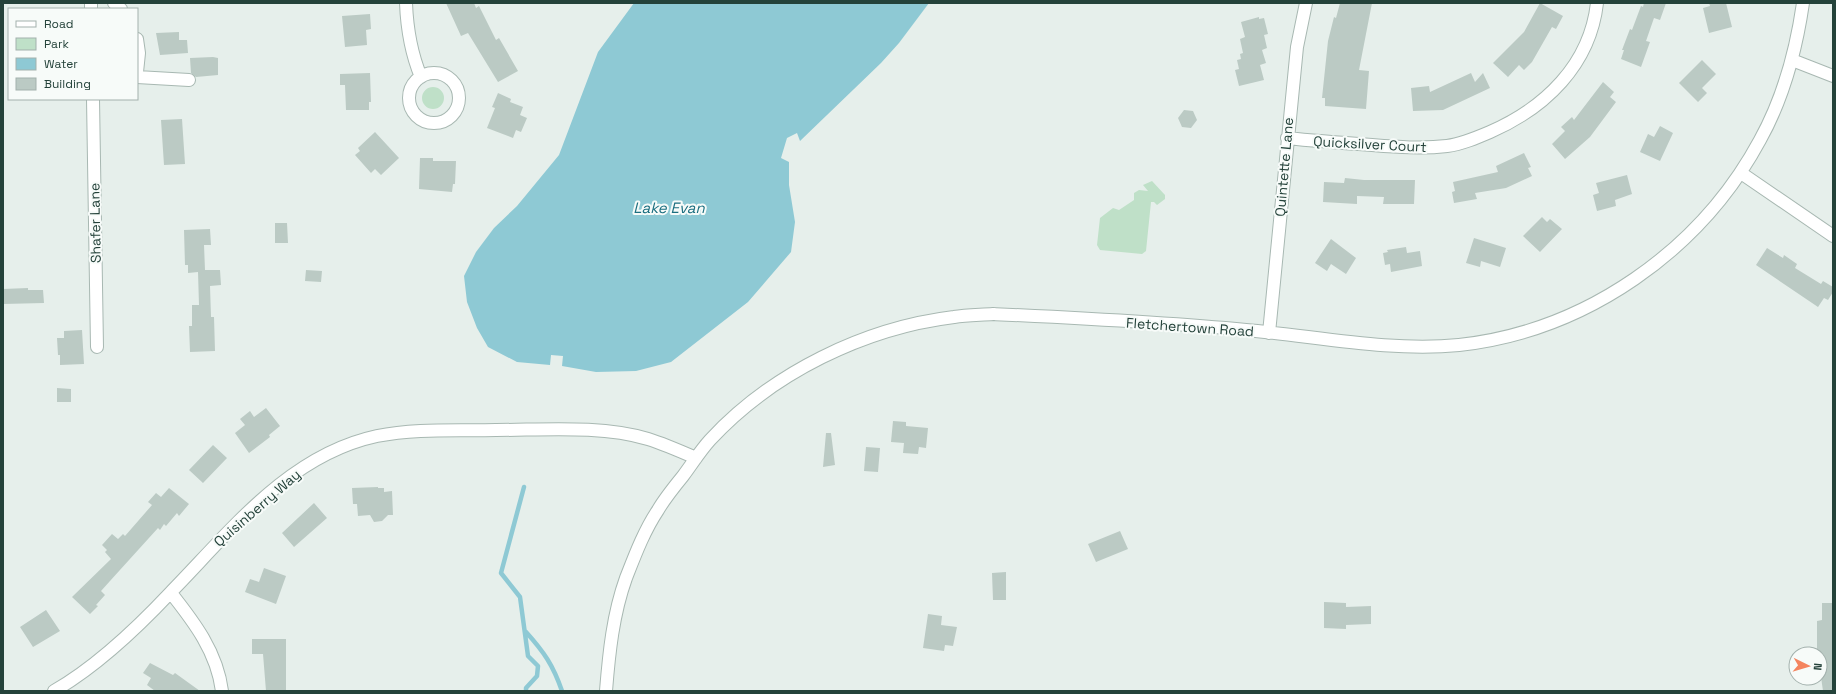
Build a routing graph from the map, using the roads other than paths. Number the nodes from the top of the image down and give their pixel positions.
1 (406, 3) edge
2 (1306, 3) edge
3 (1596, 3) edge
4 (1803, 3) edge
5 (138, 46) edge
6 (1792, 60) junction
7 (138, 62) edge
8 (1833, 76) edge
9 (138, 77) edge
10 (421, 77) junction
11 (189, 80) dead end
12 (93, 100) edge
13 (1287, 138) junction
14 (1741, 173) junction
15 (1833, 236) edge
16 (1269, 333) junction
17 (97, 347) dead end
18 (696, 458) junction
19 (171, 593) junction
20 (54, 691) edge
21 (222, 691) edge
22 (606, 691) edge

1 - 10 street
2 - 13 street, Quintette Lane
3 - 13 street, Quicksilver Court
4 - 6 street, Fletchertown Road
5 - 7 street
6 - 8 street
6 - 14 street, Fletchertown Road
9 - 11 street
10 - 10 street
12 - 17 street, Shafer Lane
13 - 16 street, Quintette Lane
14 - 15 street
14 - 16 street, Fletchertown Road
16 - 18 street, Fletchertown Road
18 - 19 street, Quisinberry Way
18 - 22 street, Fletchertown Road
19 - 20 street, Quisinberry Way
19 - 21 street

